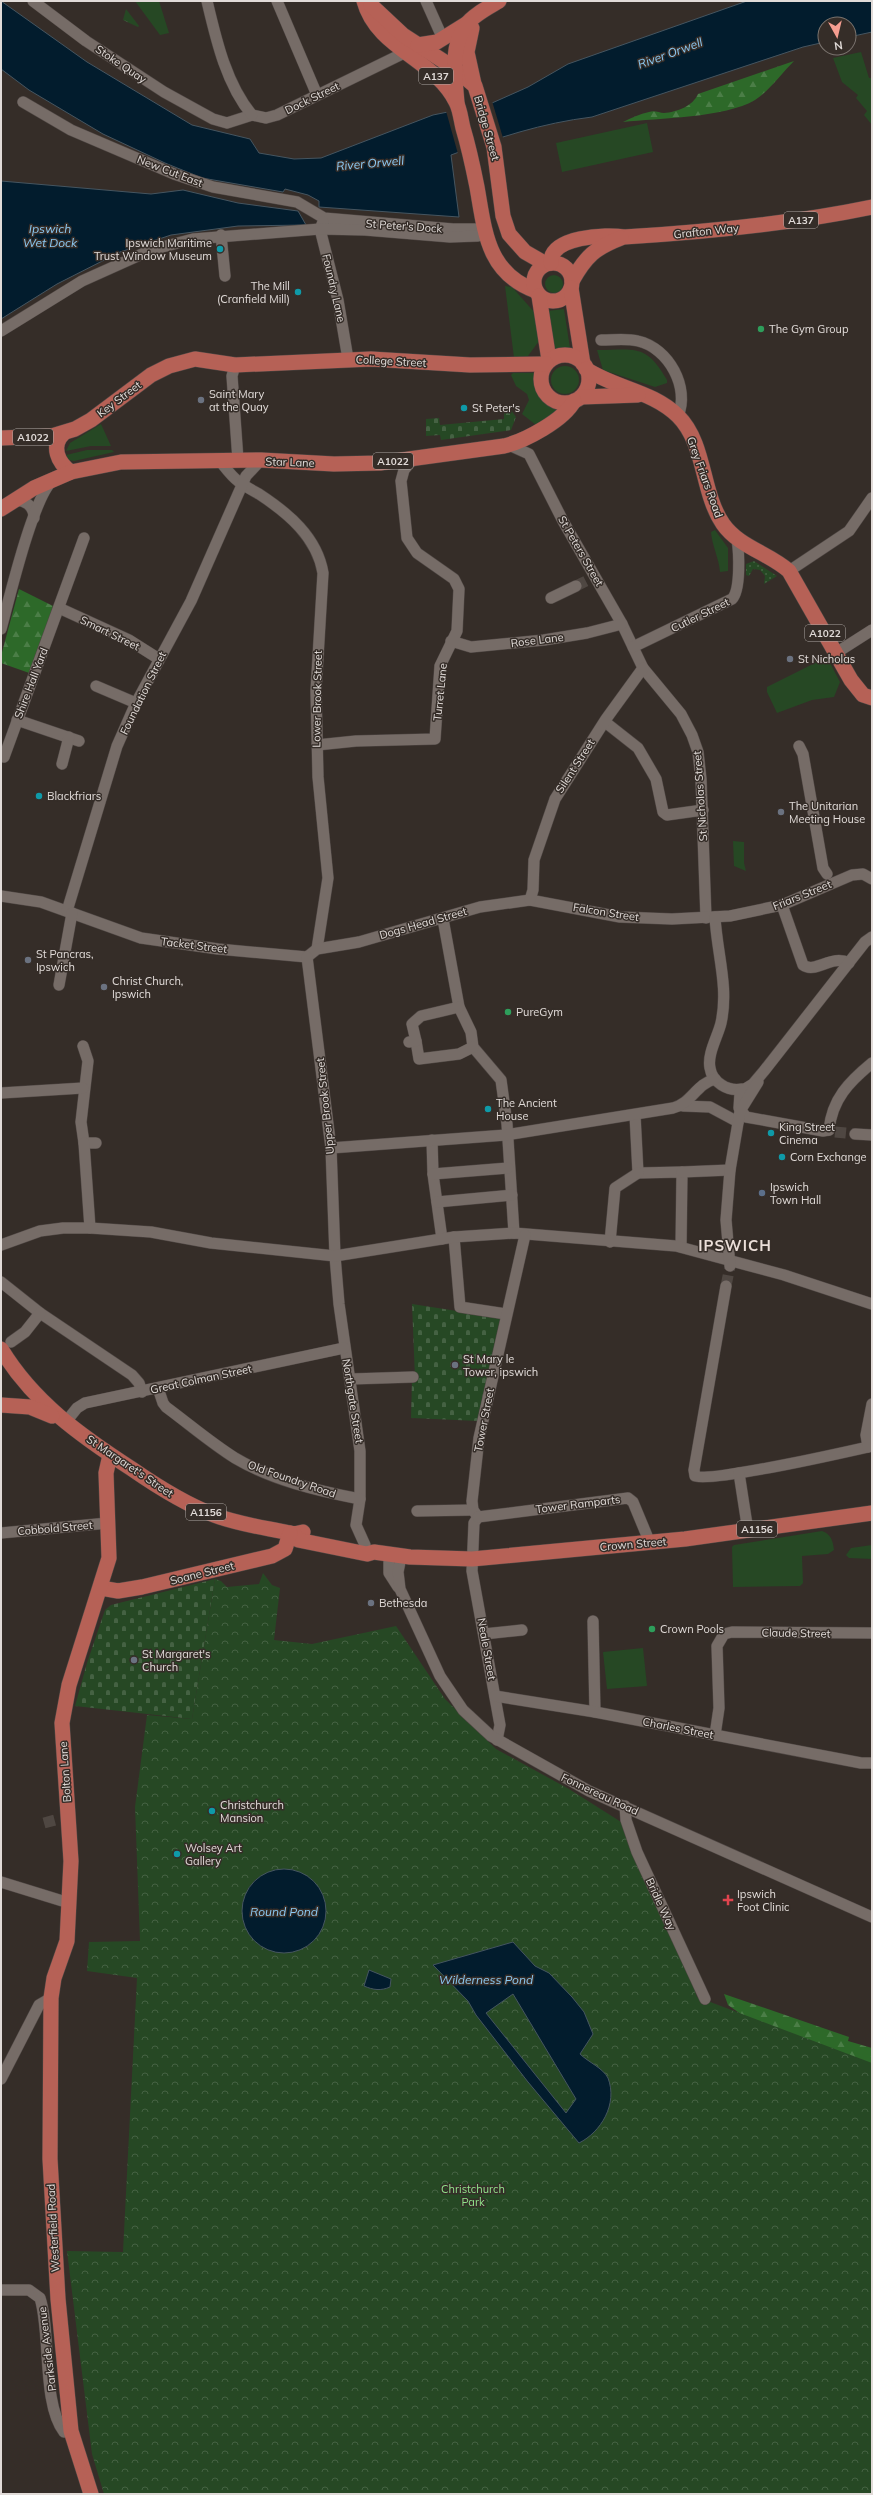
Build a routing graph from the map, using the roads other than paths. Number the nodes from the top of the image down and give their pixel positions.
1 (33, 1) edge
2 (207, 1) edge
3 (277, 1) edge
4 (364, 1) edge
5 (368, 1) edge
6 (426, 1) edge
7 (499, 1) edge
8 (484, 11) junction
9 (466, 24) junction
10 (443, 39) junction
11 (412, 49) junction
12 (454, 68) junction
13 (474, 86) junction
14 (317, 95) junction
15 (23, 102) dead end
16 (457, 105) junction
17 (252, 115) junction
18 (213, 120) joint
19 (872, 207) edge
20 (324, 218) junction
21 (320, 229) junction
22 (481, 233) junction
23 (222, 235) junction
24 (624, 237) junction
25 (549, 264) junction
26 (225, 276) dead end
27 (572, 284) junction
28 (538, 293) junction
29 (1, 330) edge
30 (602, 340) dead end
31 (546, 343) junction
32 (348, 359) junction
33 (548, 362) junction
34 (523, 364) junction
35 (235, 365) junction
36 (585, 366) junction
37 (643, 395) junction
38 (577, 399) junction
39 (678, 416) junction
40 (64, 433) junction
41 (530, 435) junction
42 (1, 438) edge
43 (509, 445) junction
44 (529, 454) junction
45 (414, 458) junction
46 (219, 460) junction
47 (238, 460) junction
48 (261, 460) junction
49 (384, 462) junction
50 (71, 472) junction
51 (53, 480) junction
52 (401, 481) junction
53 (242, 484) junction
54 (872, 498) edge
55 (7, 505) edge
56 (34, 518) junction
57 (84, 538) dead end
58 (738, 539) junction
59 (789, 571) junction
60 (576, 586) tunnel mouth
61 (551, 598) dead end
62 (59, 608) junction
63 (622, 624) junction
64 (1, 629) edge
65 (872, 630) edge
66 (451, 641) junction
67 (633, 647) junction
68 (836, 653) junction
69 (159, 659) junction
70 (643, 668) junction
71 (96, 686) dead end
72 (872, 698) edge
73 (136, 703) junction
74 (17, 720) junction
75 (604, 722) junction
76 (317, 745) junction
77 (799, 746) dead end
78 (4, 757) dead end
79 (62, 764) dead end
80 (703, 810) junction
81 (827, 874) dead end
82 (872, 879) edge
83 (1, 896) edge
84 (530, 900) junction
85 (782, 905) junction
86 (69, 912) junction
87 (710, 917) junction
88 (443, 919) junction
89 (872, 938) edge
90 (317, 949) junction
91 (307, 957) junction
92 (849, 964) junction
93 (59, 985) dead end
94 (459, 1007) junction
95 (83, 1046) dead end
96 (473, 1047) junction
97 (872, 1063) edge
98 (764, 1071) junction
99 (715, 1079) junction
100 (84, 1088) junction
101 (741, 1090) junction
102 (1, 1093) edge
103 (683, 1106) junction
104 (635, 1115) junction
105 (739, 1117) junction
106 (856, 1134) tunnel mouth
107 (506, 1135) junction
108 (872, 1135) edge
109 (432, 1140) junction
110 (84, 1143) junction
111 (96, 1143) dead end
112 (331, 1148) junction
113 (508, 1168) junction
114 (730, 1170) junction
115 (638, 1172) junction
116 (682, 1172) junction
117 (433, 1174) junction
118 (512, 1195) junction
119 (436, 1202) junction
120 (90, 1228) junction
121 (520, 1234) junction
122 (454, 1237) junction
123 (442, 1239) junction
124 (610, 1242) junction
125 (1, 1245) edge
126 (680, 1247) junction
127 (334, 1256) junction
128 (731, 1263) junction
129 (1, 1282) edge
130 (726, 1286) tunnel mouth
131 (872, 1304) edge
132 (40, 1313) junction
133 (506, 1314) junction
134 (6, 1346) edge
135 (344, 1348) junction
136 (413, 1377) dead end
137 (351, 1379) junction
138 (158, 1388) junction
139 (142, 1392) junction
140 (872, 1404) edge
141 (1, 1405) edge
142 (65, 1423) junction
143 (870, 1447) edge
144 (110, 1455) junction
145 (738, 1473) junction
146 (360, 1499) junction
147 (417, 1511) dead end
148 (872, 1513) edge
149 (475, 1514) junction
150 (108, 1522) junction
151 (748, 1531) junction
152 (1, 1533) edge
153 (292, 1534) junction
154 (650, 1543) junction
155 (369, 1548) junction
156 (395, 1556) junction
157 (472, 1559) junction
158 (101, 1588) junction
159 (593, 1621) dead end
160 (522, 1630) dead end
161 (872, 1633) edge
162 (484, 1634) junction
163 (495, 1696) junction
164 (595, 1712) junction
165 (715, 1735) junction
166 (497, 1740) junction
167 (868, 1764) edge
168 (625, 1806) junction
169 (1, 1882) edge
170 (69, 1903) junction
171 (872, 1917) edge
172 (61, 1960) joint
173 (51, 1998) junction
174 (706, 1999) dead end
175 (1, 2079) edge
176 (1, 2290) edge
177 (72, 2431) junction
178 (91, 2494) edge

1 - 18 street, Stoke Quay
2 - 17 street
3 - 14 street
4 - 11 main road, A137
5 - 11 main road, A137
6 - 10 street
7 - 8 main road
8 - 9 main road
8 - 13 main road
9 - 10 main road
9 - 12 main road
10 - 11 main road
11 - 12 main road, Bridge Street / A137
11 - 14 street, Dock Street
11 - 16 main road, Bridge Street / A137
12 - 13 main road, Bridge Street / A137
12 - 16 main road
13 - 25 main road, Bridge Street / A137
14 - 17 street, Dock Street
15 - 20 street, New Cut East
16 - 22 main road, Bridge Street / A137
17 - 18 street, Dock Street
19 - 24 main road, Grafton Way / A137
20 - 21 street
20 - 22 street, St Peter's Dock
21 - 22 street
21 - 23 street
21 - 32 street, Foundry Lane
22 - 28 main road, A137
23 - 26 street
23 - 29 street
24 - 25 main road, Grafton Way / A137
24 - 27 main road, A137
25 - 27 main road
25 - 28 main road
27 - 28 main road
27 - 36 main road
28 - 31 main road
30 - 39 street
31 - 33 main road
31 - 34 main road
32 - 34 main road, College Street / A1022
32 - 35 main road, College Street / A1022
33 - 34 main road, College Street / A1022
33 - 36 main road
33 - 38 main road
35 - 40 main road, Key Street / A1022
35 - 47 street
36 - 37 main road, Grey Friars Road / A1022
36 - 38 main road
37 - 38 main road, Grey Friars Road / A1022
37 - 39 main road, Grey Friars Road / A1022
38 - 41 main road, Star Lane / A1022
39 - 58 main road, Grey Friars Road / A1022
40 - 42 main road, Key Street / A1022
40 - 50 main road, A1022
41 - 43 main road, Star Lane / A1022
41 - 44 street, St Peters Street
43 - 44 street
43 - 45 main road, Star Lane / A1022
44 - 63 street, St Peters Street
45 - 49 main road, Star Lane / A1022
45 - 52 street
46 - 47 main road, Star Lane / A1022
46 - 50 main road, Star Lane / A1022
46 - 53 street, Lower Brook Street
47 - 48 main road, Star Lane / A1022
48 - 49 main road, Star Lane / A1022
48 - 53 street
49 - 52 street
50 - 51 main road, Star Lane / A1022
51 - 55 main road, Star Lane / A1022
51 - 56 street
52 - 66 street, Turret Lane
53 - 69 street, Foundation Street
53 - 76 street, Lower Brook Street
54 - 59 street
55 - 56 street
56 - 64 street
57 - 62 street, Shire Hall Yard
58 - 59 main road, Grey Friars Road / A1022
58 - 67 street, Cutler Street
59 - 68 main road, A1022
60 - 61 street
62 - 69 street, Smart Street
62 - 74 street, Shire Hall Yard
63 - 66 street, Rose Lane
63 - 67 street, St Peters Street
65 - 68 street
66 - 76 street, Turret Lane
67 - 70 street, St Nicholas Street
68 - 72 main road, A1022
69 - 73 street, Foundation Street
70 - 75 street, Silent Street
70 - 80 street, St Nicholas Street
71 - 73 street
73 - 86 street, Foundation Street
74 - 78 street, Shire Hall Yard
74 - 79 street
75 - 80 street
75 - 84 street, Silent Street
76 - 90 street, Lower Brook Street
77 - 81 street
80 - 87 street, St Nicholas Street
82 - 85 street, Friars Street
83 - 86 street, Tacket Street
84 - 87 street, Falcon Street
84 - 88 street, Dogs Head Street
85 - 87 street, Friars Street
85 - 92 street
86 - 91 street, Tacket Street
86 - 93 street, Foundation Street
87 - 99 street, St Nicholas Street
88 - 90 street, Dogs Head Street
88 - 94 street
89 - 92 street
90 - 91 street
91 - 112 street, Upper Brook Street
92 - 98 street
94 - 96 street
94 - 96 street
95 - 100 street
96 - 107 street, Tower Street
97 - 105 street
98 - 101 street
98 - 105 street
99 - 101 street
99 - 103 street
100 - 102 street
100 - 110 street
101 - 105 street
103 - 104 street
103 - 105 street
104 - 107 street
104 - 115 street
105 - 114 street
106 - 108 street
107 - 109 street
107 - 113 street, Tower Street
109 - 112 street
109 - 117 street
110 - 111 street
110 - 120 street
112 - 127 street, Upper Brook Street
113 - 117 street
113 - 118 street, Tower Street
114 - 116 street
114 - 128 street
115 - 116 street
115 - 124 street
116 - 126 street
117 - 119 street
118 - 119 street
118 - 121 street, Tower Street
119 - 123 street
120 - 125 street
120 - 127 street
121 - 122 street
121 - 124 street
121 - 133 street, Tower Street
122 - 123 street
122 - 133 street
123 - 127 street
124 - 126 street
126 - 128 street
127 - 135 street, Northgate Street
128 - 131 street
129 - 132 street
130 - 145 street
132 - 134 street
132 - 139 street
133 - 149 street, Tower Street
134 - 142 main road, St Margaret's Street / A1156
135 - 137 street, Northgate Street
135 - 138 street, Great Colman Street
136 - 137 street
137 - 146 street, Northgate Street
138 - 139 street, Great Colman Street
138 - 146 street, Old Foundry Road
139 - 142 street, Great Colman Street
140 - 143 street
141 - 142 main road, A1156
142 - 144 main road, St Margaret's Street / A1156
143 - 145 street
144 - 150 main road, Bolton Lane
144 - 153 main road, St Margaret's Street / A1156
145 - 151 street
146 - 155 street, Northgate Street
147 - 149 street, Tower Ramparts
148 - 151 main road, Crown Street / A1156
149 - 154 street, Tower Ramparts
149 - 157 street, Tower Street
150 - 152 street, Cobbold Street
150 - 158 main road, Bolton Lane
151 - 154 main road, Crown Street / A1156
153 - 155 main road, A1156
153 - 158 main road, Soane Street
154 - 157 main road, Crown Street / A1156
155 - 156 main road, A1156
156 - 157 main road, Crown Street / A1156
156 - 166 street, Fonnereau Road
157 - 162 street, Neale Street
158 - 170 main road, Bolton Lane
159 - 164 street
160 - 162 street
161 - 165 street, Claude Street
162 - 163 street, Neale Street
163 - 164 street, Charles Street
163 - 166 street, Neale Street
164 - 165 street, Charles Street
165 - 167 street, Charles Street
166 - 168 street, Fonnereau Road
168 - 171 street, Fonnereau Road
168 - 174 street, Bridle Way
169 - 170 street
170 - 172 main road, Bolton Lane
172 - 173 main road, Westerfield Road
173 - 175 street
173 - 177 main road, Westerfield Road
176 - 177 street, Parkside Avenue
177 - 178 main road, Westerfield Road

